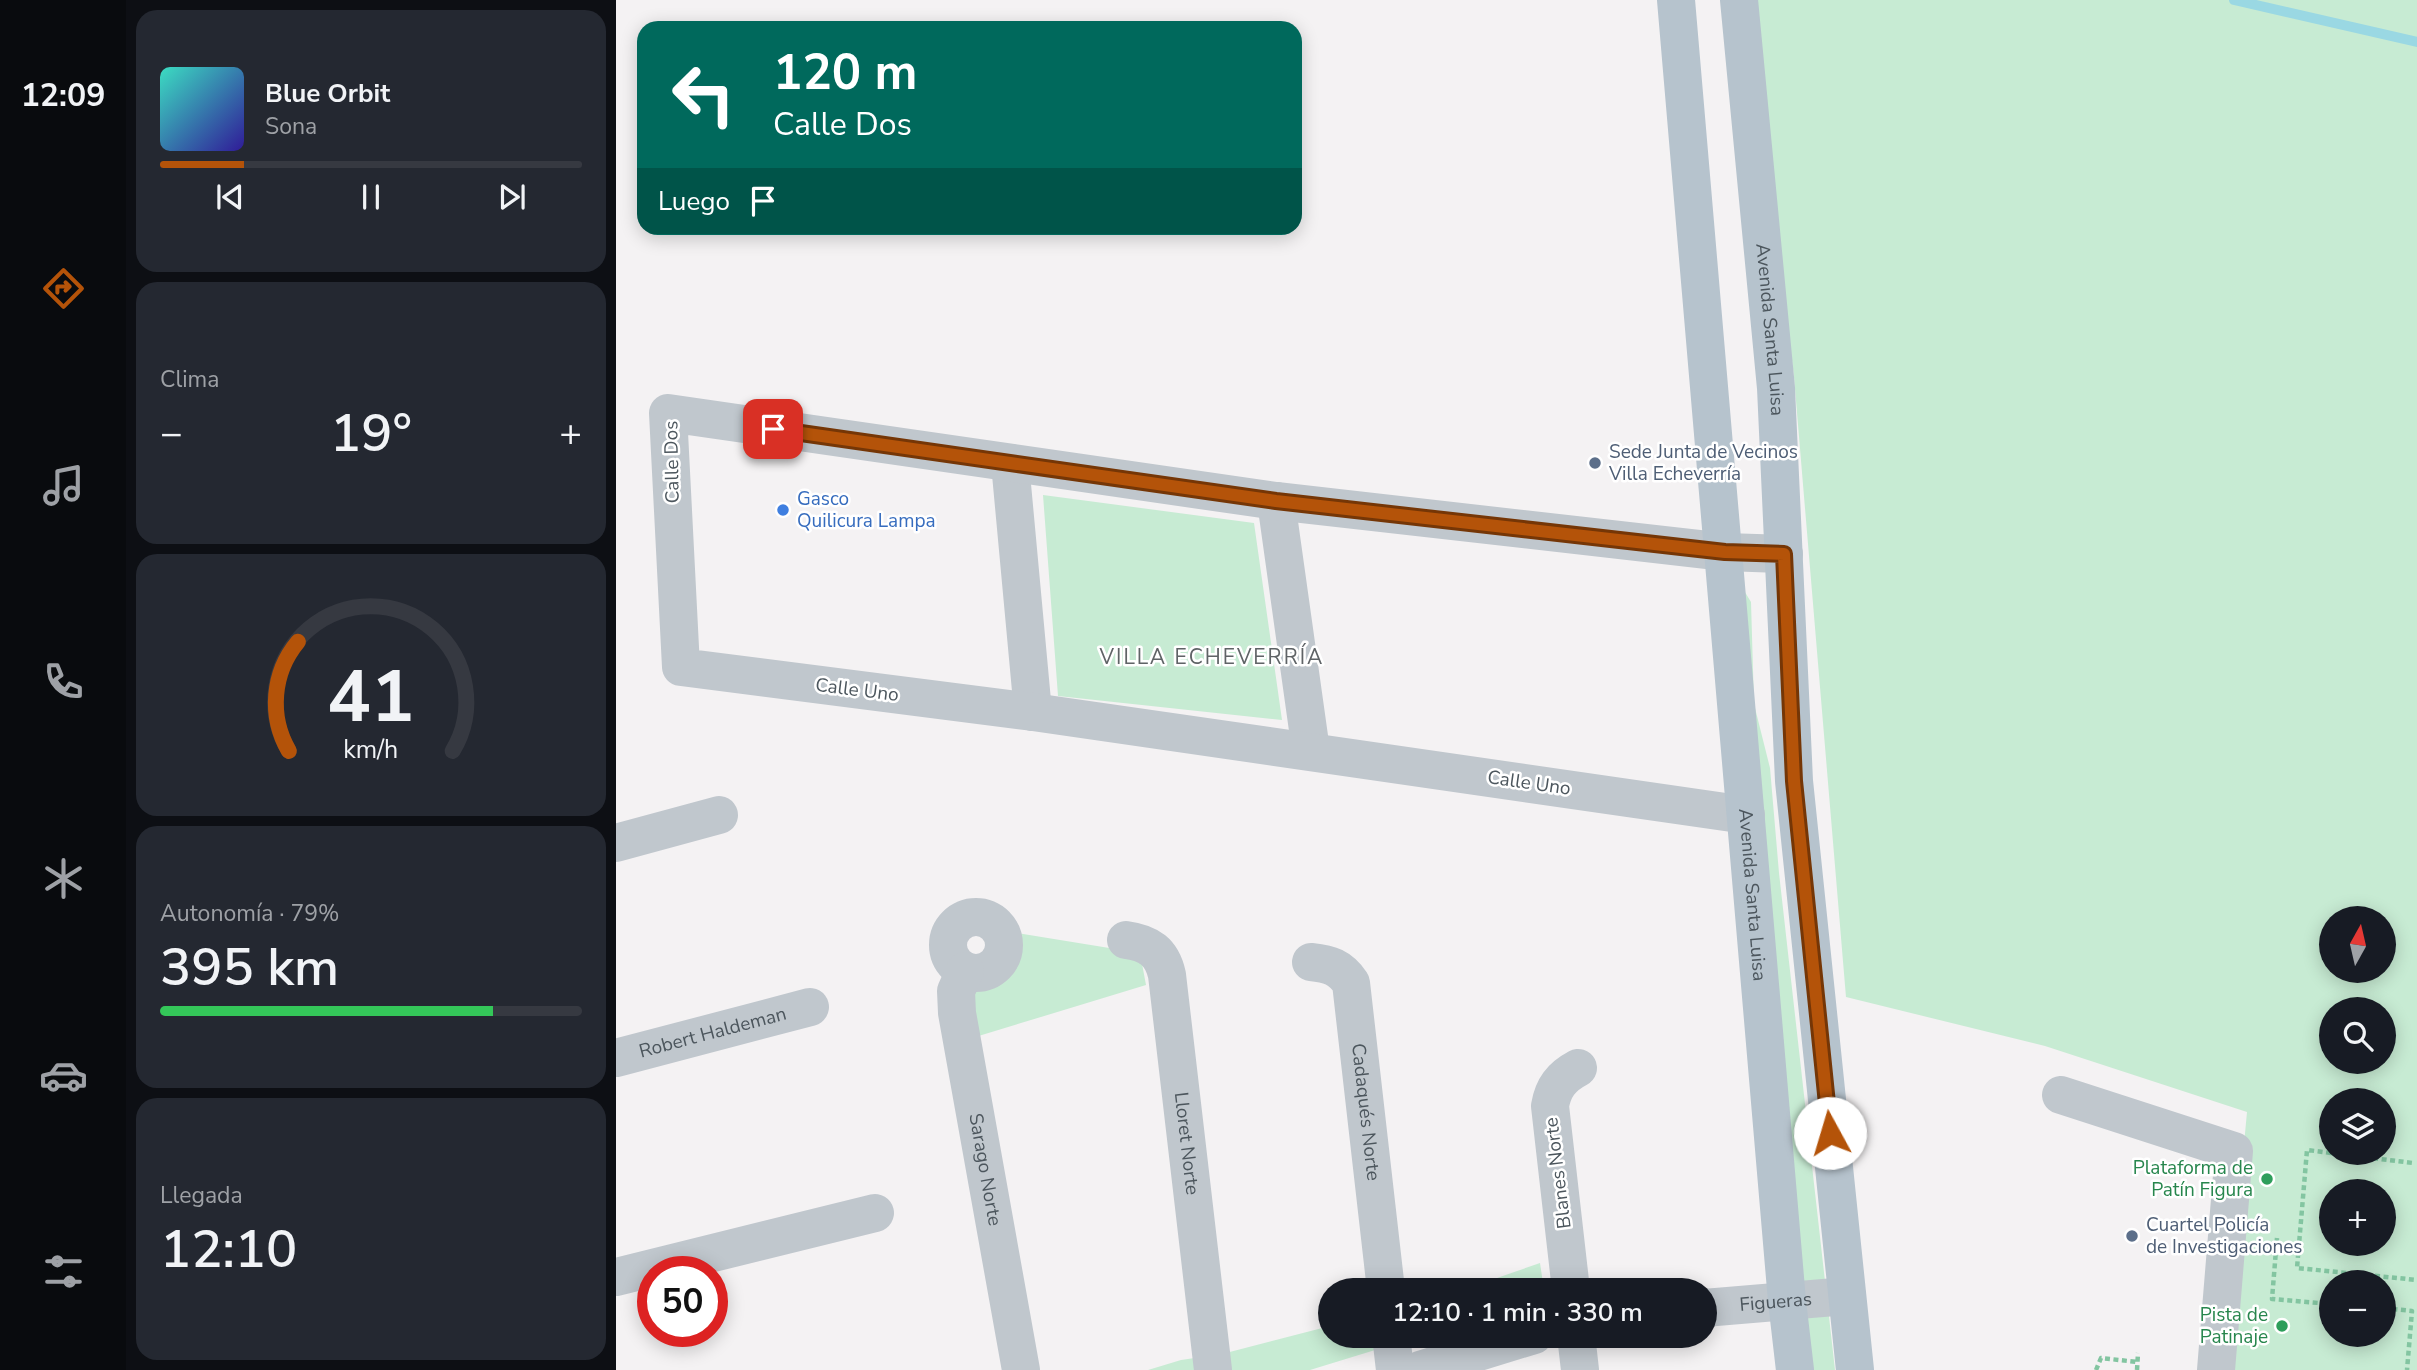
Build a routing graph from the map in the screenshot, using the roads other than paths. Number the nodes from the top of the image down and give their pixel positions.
1 (1676, 0) edge
2 (1739, 0) edge
3 (1010, 463) junction
4 (1276, 501) junction
5 (1725, 552) junction
6 (1784, 554) junction
7 (681, 667) joint
8 (1033, 712) junction
9 (1311, 751) junction
10 (719, 815) dead end
11 (1746, 815) junction
12 (616, 843) edge
13 (1126, 940) dead end
14 (1311, 962) dead end
15 (965, 971) dead end
16 (810, 1007) dead end
17 (616, 1058) edge
18 (1578, 1068) dead end
19 (2061, 1095) dead end
20 (875, 1213) dead end
21 (616, 1277) edge
22 (1385, 1278) edge
23 (1570, 1278) edge
24 (1847, 1296) junction
25 (1787, 1301) junction
26 (1717, 1307) edge
27 (1392, 1348) edge
28 (1492, 1348) edge
29 (1577, 1348) edge
30 (1021, 1370) edge
31 (1213, 1370) edge
32 (1395, 1370) edge
33 (1420, 1370) edge
34 (1580, 1370) edge
35 (1795, 1370) edge
36 (1855, 1370) edge
37 (2216, 1370) edge

1 - 5 main road, Avenida Santa Luisa
2 - 6 main road, Avenida Santa Luisa
3 - 4 street, Calle Dos
3 - 7 street, Calle Dos
3 - 8 street
4 - 5 street, Calle Dos
4 - 9 street
5 - 6 street, Calle Dos
5 - 11 main road, Avenida Santa Luisa
6 - 24 main road, Avenida Santa Luisa
7 - 8 street, Calle Uno
8 - 9 street, Calle Uno
9 - 11 street, Calle Uno
10 - 12 street
11 - 25 main road, Avenida Santa Luisa
13 - 31 street, Lloret Norte
14 - 22 street, Cadaqués Norte
15 - 30 street, Sarago Norte
16 - 17 street, Robert Haldeman
18 - 23 street, Blanes Norte
19 - 37 street
20 - 21 street
24 - 25 street, Figueras
24 - 36 main road, Avenida Santa Luisa
25 - 26 street, Figueras
25 - 35 main road, Avenida Santa Luisa
27 - 32 street
28 - 33 street
29 - 34 street

